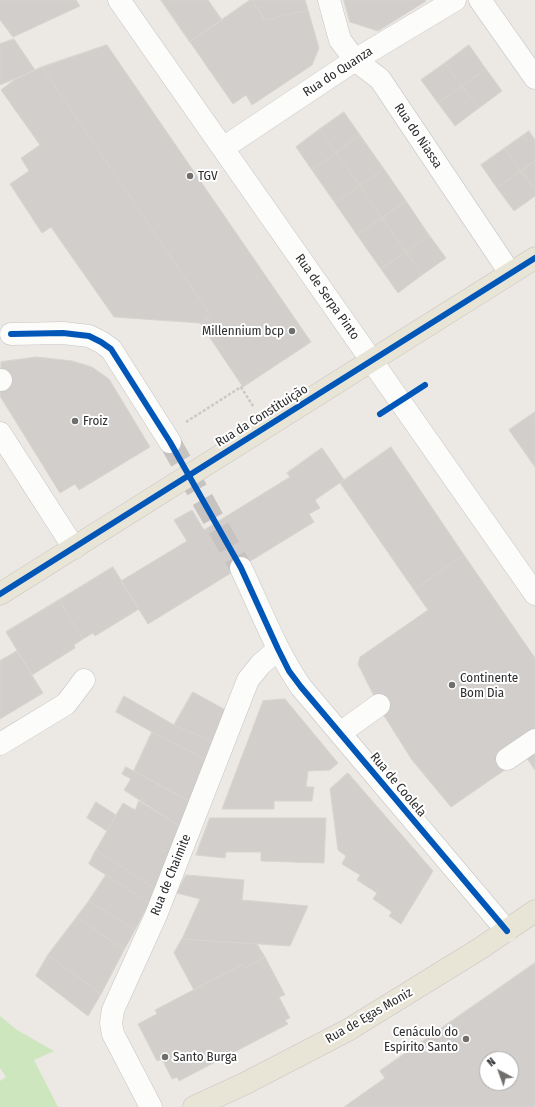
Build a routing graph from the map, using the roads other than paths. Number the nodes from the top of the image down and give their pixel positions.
1 (119, 0) edge
2 (329, 0) edge
3 (455, 0) edge
4 (480, 0) edge
5 (355, 60) junction
6 (535, 78) edge
7 (223, 148) junction
8 (535, 258) edge
9 (510, 273) junction
10 (11, 334) dead end
11 (371, 360) junction
12 (0, 433) edge
13 (170, 442) tunnel mouth
14 (74, 548) junction
15 (241, 568) tunnel mouth
16 (0, 594) edge
17 (535, 594) edge
18 (278, 649) junction
19 (84, 680) dead end
20 (379, 705) dead end
21 (340, 733) junction
22 (535, 740) edge
23 (0, 744) edge
24 (507, 759) dead end
25 (535, 912) edge
26 (507, 931) junction
27 (151, 1107) edge
28 (194, 1107) edge

1 - 7 street, Rua de Serpa Pinto
2 - 5 street, Rua do Niassa
3 - 5 street, Rua do Quanza
4 - 6 street
5 - 7 street, Rua do Quanza
5 - 9 street, Rua do Niassa
7 - 11 street, Rua de Serpa Pinto
8 - 9 main road, Rua da Constituição
9 - 11 main road, Rua da Constituição
10 - 13 street
11 - 14 main road, Rua da Constituição
11 - 17 street, Rua de Serpa Pinto
12 - 14 street
14 - 16 main road, Rua da Constituição
15 - 18 street, Rua de Coolela
18 - 21 street, Rua de Coolela
18 - 27 street, Rua de Chaimite
19 - 23 street
20 - 21 street
21 - 26 street, Rua de Coolela
22 - 24 street
25 - 26 main road, Rua de Egas Moniz
26 - 28 main road, Rua de Egas Moniz

